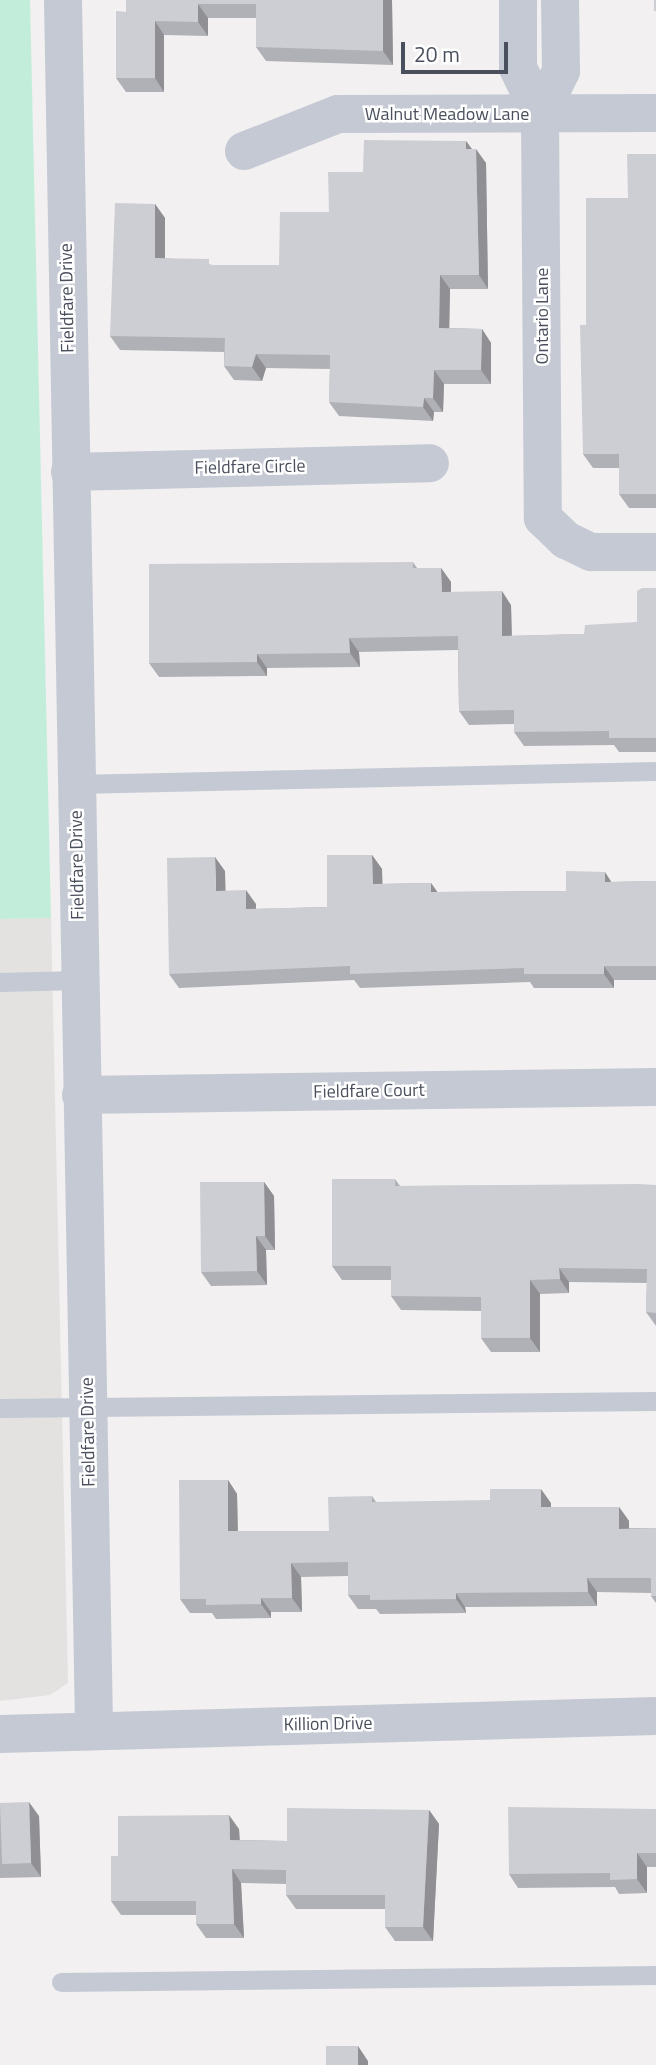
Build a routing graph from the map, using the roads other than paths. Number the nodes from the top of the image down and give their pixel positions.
1 (62, 0) edge
2 (519, 0) edge
3 (560, 0) edge
4 (656, 113) edge
5 (540, 114) junction
6 (244, 151) dead end
7 (430, 463) dead end
8 (70, 471) junction
9 (656, 552) edge
10 (656, 771) edge
11 (75, 784) junction
12 (79, 980) junction
13 (0, 982) edge
14 (656, 1087) edge
15 (82, 1095) junction
16 (656, 1401) edge
17 (0, 1408) edge
18 (88, 1408) junction
19 (656, 1716) edge
20 (93, 1729) junction
21 (0, 1734) edge
22 (656, 1975) edge
23 (61, 1982) dead end

1 - 8 street, Fieldfare Drive
2 - 5 street, Ontario Lane
3 - 5 street, Ontario Lane
4 - 5 street, Walnut Meadow Lane
5 - 6 street, Walnut Meadow Lane
5 - 9 street, Ontario Lane
7 - 8 street, Fieldfare Circle
8 - 11 street, Fieldfare Drive
10 - 11 lane
11 - 12 street, Fieldfare Drive
12 - 13 lane
12 - 15 street, Fieldfare Drive
14 - 15 street, Fieldfare Court
15 - 18 street, Fieldfare Drive
16 - 18 lane
17 - 18 lane
18 - 20 street, Fieldfare Drive
19 - 20 street, Killion Drive
20 - 21 street, Killion Drive
22 - 23 lane

